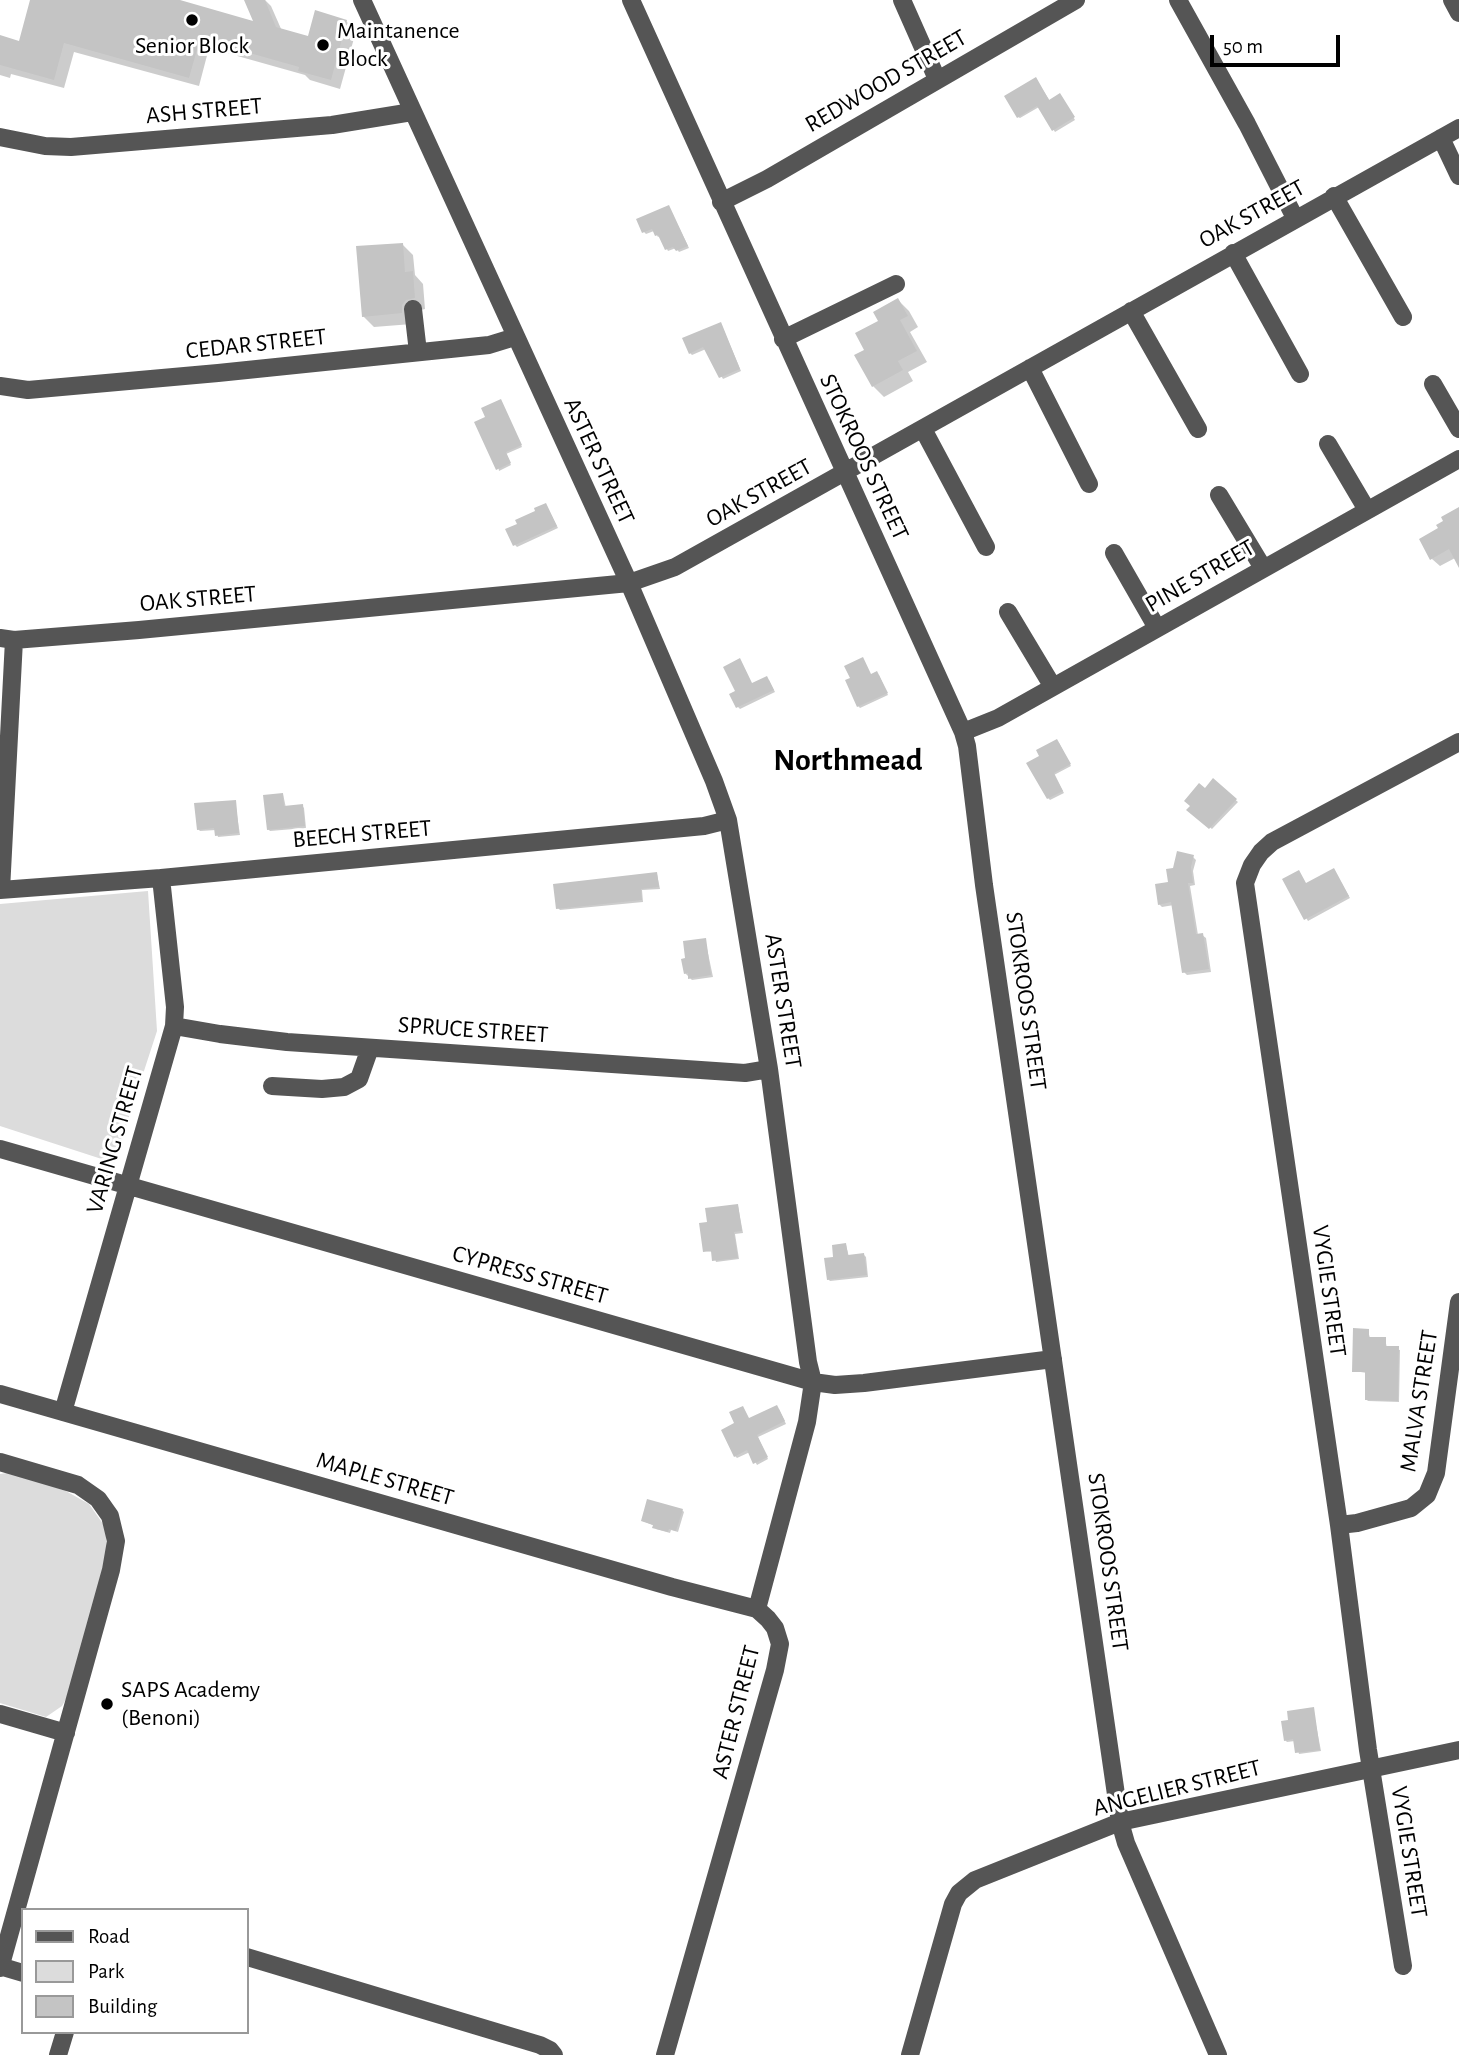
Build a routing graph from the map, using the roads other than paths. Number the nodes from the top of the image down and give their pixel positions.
1 (362, 0) edge
2 (631, 0) edge
3 (902, 0) edge
4 (1076, 0) edge
5 (1178, 0) edge
6 (1452, 0) edge
7 (1459, 13) edge
8 (937, 79) junction
9 (412, 112) junction
10 (1459, 128) edge
11 (0, 137) edge
12 (1441, 138) junction
13 (1459, 176) edge
14 (1334, 196) junction
15 (721, 202) junction
16 (1295, 218) junction
17 (1233, 253) junction
18 (896, 284) dead end
19 (413, 309) dead end
20 (1131, 311) junction
21 (1402, 317) dead end
22 (515, 337) junction
23 (783, 339) junction
24 (418, 352) junction
25 (1030, 368) junction
26 (1300, 374) dead end
27 (1433, 384) dead end
28 (0, 386) edge
29 (923, 429) junction
30 (1198, 429) dead end
31 (1459, 429) edge
32 (1328, 444) dead end
33 (1459, 459) edge
34 (845, 474) junction
35 (1089, 484) dead end
36 (1219, 495) dead end
37 (1367, 510) junction
38 (986, 547) dead end
39 (1114, 553) dead end
40 (1263, 568) junction
41 (629, 583) junction
42 (1008, 612) dead end
43 (1157, 628) junction
44 (7, 639) edge
45 (1053, 687) junction
46 (963, 732) junction
47 (1459, 742) edge
48 (728, 820) junction
49 (160, 878) junction
50 (1, 890) edge
51 (174, 1026) junction
52 (370, 1048) junction
53 (769, 1069) junction
54 (272, 1086) dead end
55 (0, 1149) edge
56 (127, 1185) junction
57 (1459, 1302) edge
58 (1053, 1359) junction
59 (813, 1382) junction
60 (0, 1394) edge
61 (63, 1412) junction
62 (0, 1462) edge
63 (1339, 1525) junction
64 (757, 1609) junction
65 (0, 1714) edge
66 (66, 1733) junction
67 (1459, 1750) edge
68 (1372, 1770) junction
69 (1120, 1822) junction
70 (248, 1957) edge
71 (0, 1966) edge
72 (1403, 1966) dead end
73 (21, 1972) edge
74 (64, 2034) edge
75 (58, 2055) edge
76 (554, 2055) edge
77 (665, 2055) edge
78 (910, 2055) edge
79 (1218, 2055) edge

1 - 9 street, ASTER STREET
2 - 15 street, STOKROOS STREET
3 - 8 street
4 - 8 street, REDWOOD STREET
5 - 16 street
6 - 7 street
8 - 15 street, REDWOOD STREET
9 - 11 street, ASH STREET
9 - 22 street, ASTER STREET
10 - 12 street, OAK STREET
12 - 13 street
12 - 14 street, OAK STREET
14 - 16 street, OAK STREET
14 - 21 street
15 - 23 street, STOKROOS STREET
16 - 17 street, OAK STREET
17 - 20 street, OAK STREET
17 - 26 street
18 - 23 street
19 - 24 street
20 - 25 street, OAK STREET
20 - 30 street
22 - 24 street, CEDAR STREET
22 - 41 street, ASTER STREET
23 - 34 street, STOKROOS STREET
24 - 28 street, CEDAR STREET
25 - 29 street, OAK STREET
25 - 35 street
27 - 31 street
29 - 34 street, OAK STREET
29 - 38 street
32 - 37 street
33 - 37 street, PINE STREET
34 - 41 street, OAK STREET
34 - 46 street, STOKROOS STREET
36 - 40 street
37 - 40 street, PINE STREET
39 - 43 street
40 - 43 street, PINE STREET
41 - 44 street, OAK STREET
41 - 48 street, ASTER STREET
42 - 45 street
43 - 45 street, PINE STREET
44 - 50 street
45 - 46 street, PINE STREET
46 - 58 street, STOKROOS STREET
47 - 63 street, VYGIE STREET
48 - 49 street, BEECH STREET
48 - 53 street, ASTER STREET
49 - 50 street, BEECH STREET
49 - 51 street, VARING STREET
51 - 52 street, SPRUCE STREET
51 - 56 street, VARING STREET
52 - 53 street, SPRUCE STREET
52 - 54 street
53 - 59 street, ASTER STREET
55 - 56 street, CYPRESS STREET
56 - 59 street, CYPRESS STREET
56 - 61 street, VARING STREET
57 - 63 street, MALVA STREET
58 - 59 street, CYPRESS STREET
58 - 69 street, STOKROOS STREET
59 - 64 street, ASTER STREET
60 - 61 street, MAPLE STREET
61 - 64 street, MAPLE STREET
62 - 66 street
63 - 68 street, VYGIE STREET
64 - 77 street, ASTER STREET
65 - 66 street
66 - 71 street
67 - 68 street, ANGELIER STREET
68 - 69 street, ANGELIER STREET
68 - 72 street, VYGIE STREET
69 - 78 street, ANGELIER STREET
69 - 79 street, STOKROOS STREET
70 - 76 street
71 - 73 street
74 - 75 street

